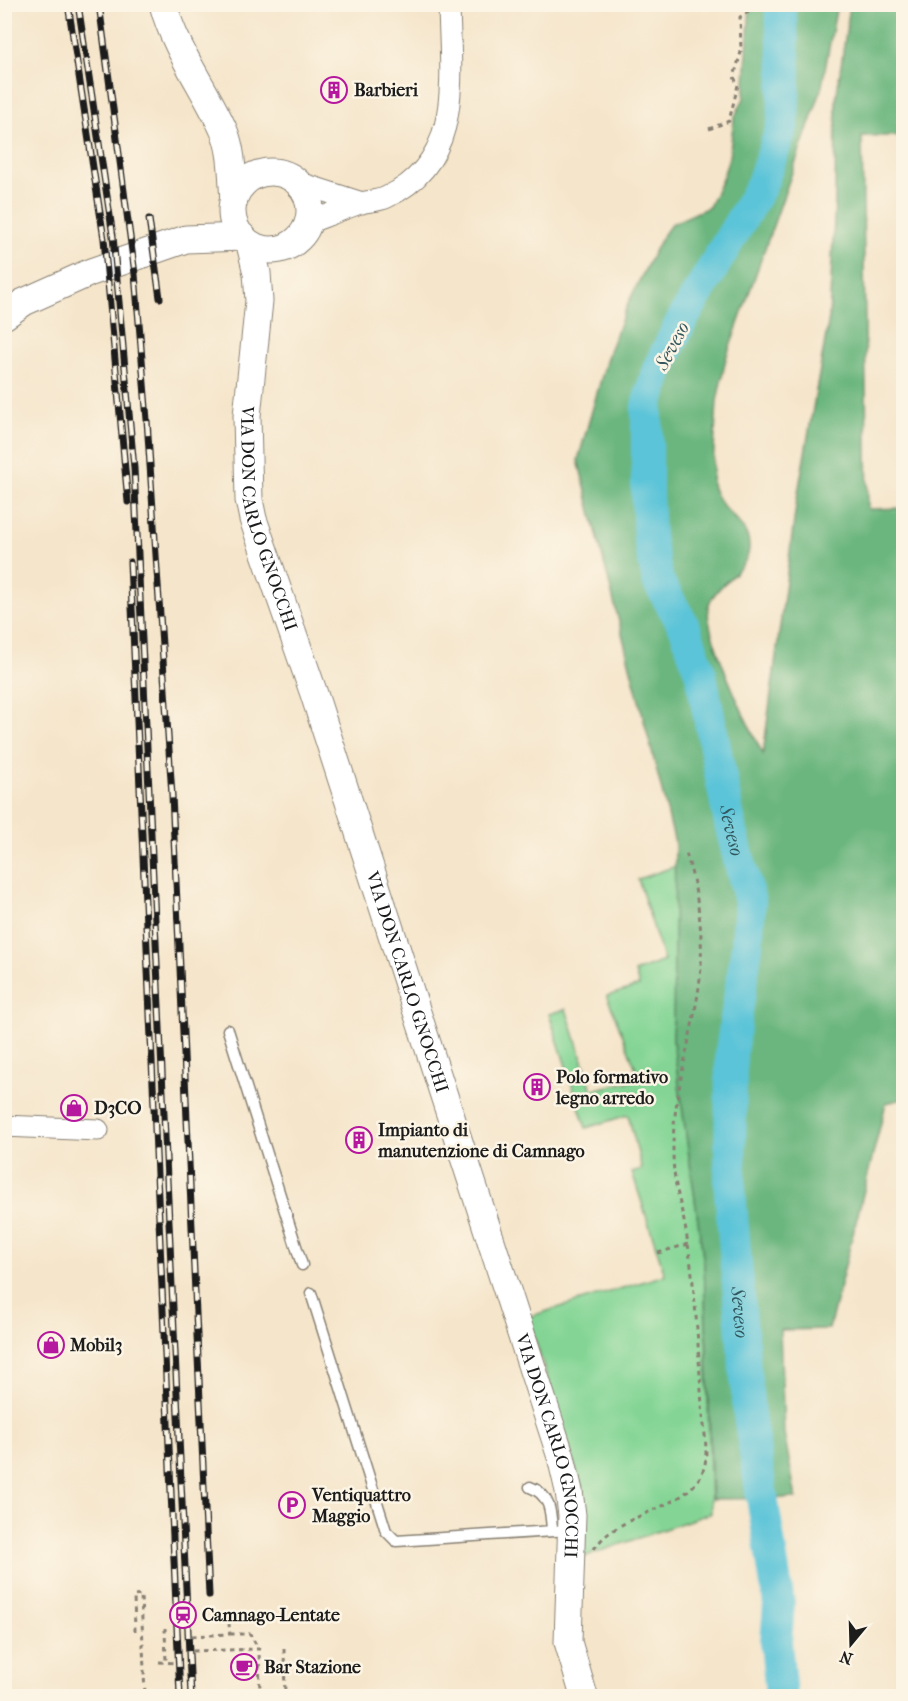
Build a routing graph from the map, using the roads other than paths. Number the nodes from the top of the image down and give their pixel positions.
1 (164, 4) edge
2 (449, 4) edge
3 (225, 133) junction
4 (291, 178) junction
5 (233, 203) junction
6 (362, 203) junction
7 (308, 223) junction
8 (186, 239) junction
9 (247, 240) junction
10 (288, 246) junction
11 (259, 301) junction
12 (4, 316) edge
13 (228, 1030) dead end
14 (4, 1126) edge
15 (98, 1130) dead end
16 (302, 1265) dead end
17 (311, 1293) dead end
18 (530, 1487) dead end
19 (561, 1530) junction
20 (584, 1696) edge

1 - 3 street
2 - 6 street
3 - 4 street
3 - 5 street
4 - 5 street
4 - 6 street
4 - 7 street
5 - 8 street
5 - 9 street
6 - 7 street
7 - 10 street
8 - 9 street
8 - 12 street
9 - 10 street
9 - 11 street
10 - 11 street
11 - 19 street, VIA DON CARLO GNOCCHI
13 - 16 lane
14 - 15 street
17 - 19 lane
18 - 19 lane
19 - 20 street, VIA DON CARLO GNOCCHI

